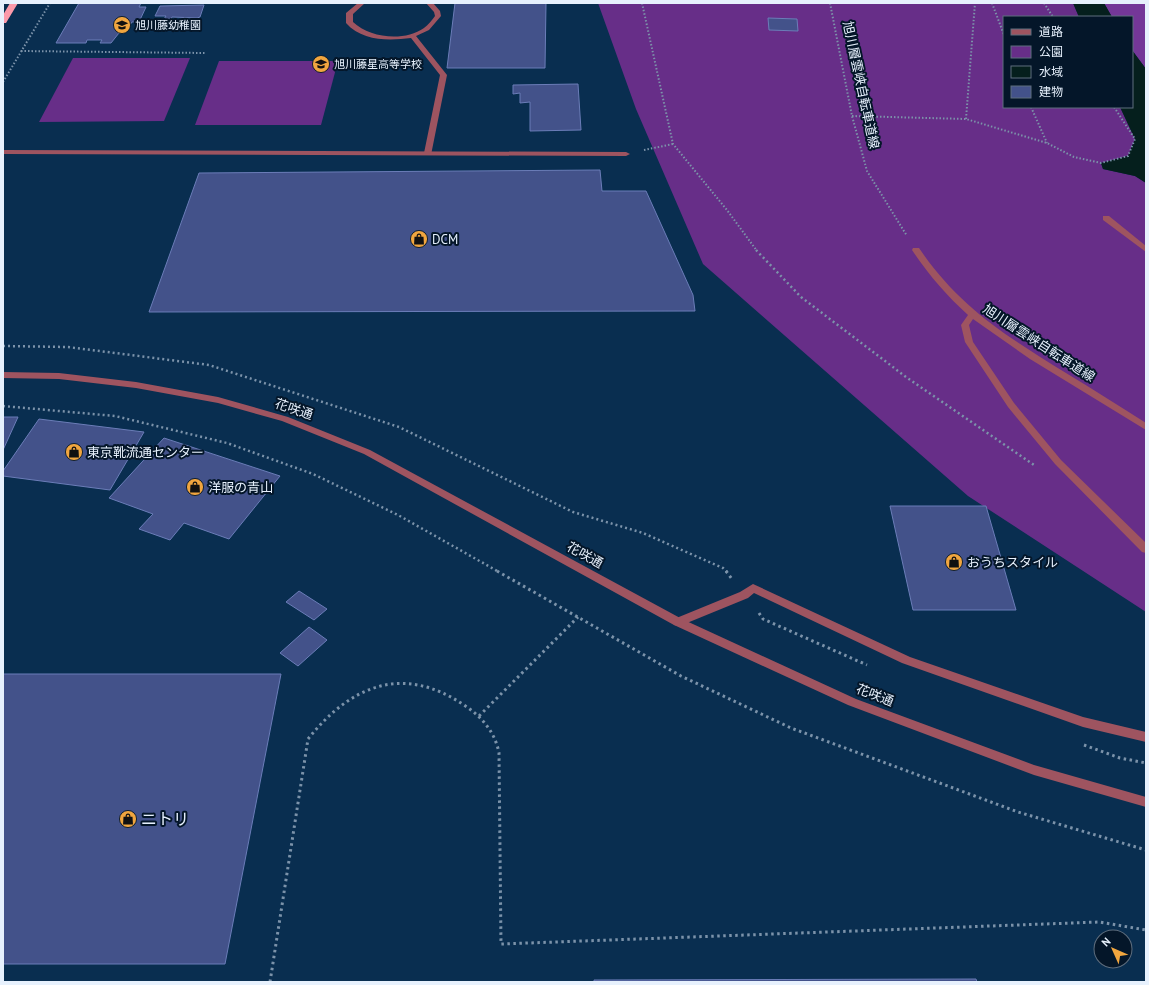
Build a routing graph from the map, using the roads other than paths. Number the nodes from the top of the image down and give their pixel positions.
1 (14, 3) edge
2 (362, 3) edge
3 (429, 3) edge
4 (3, 21) edge
5 (412, 35) junction
6 (3, 152) edge
7 (428, 153) junction
8 (626, 154) road end
9 (1106, 218) dead end
10 (916, 250) road end
11 (1146, 250) edge
12 (972, 315) junction
13 (3, 375) edge
14 (1146, 427) edge
15 (1146, 549) edge
16 (678, 622) junction
17 (1146, 737) edge
18 (1146, 802) edge

1 - 4 highway
2 - 5 street
3 - 5 street
5 - 7 street
6 - 7 street
7 - 8 street
9 - 11 street
10 - 12 street, 旭川層雲峡自転車道線
12 - 14 street, 旭川層雲峡自転車道線
12 - 15 street
13 - 16 street, 花咲通
16 - 17 street
16 - 18 street, 花咲通

